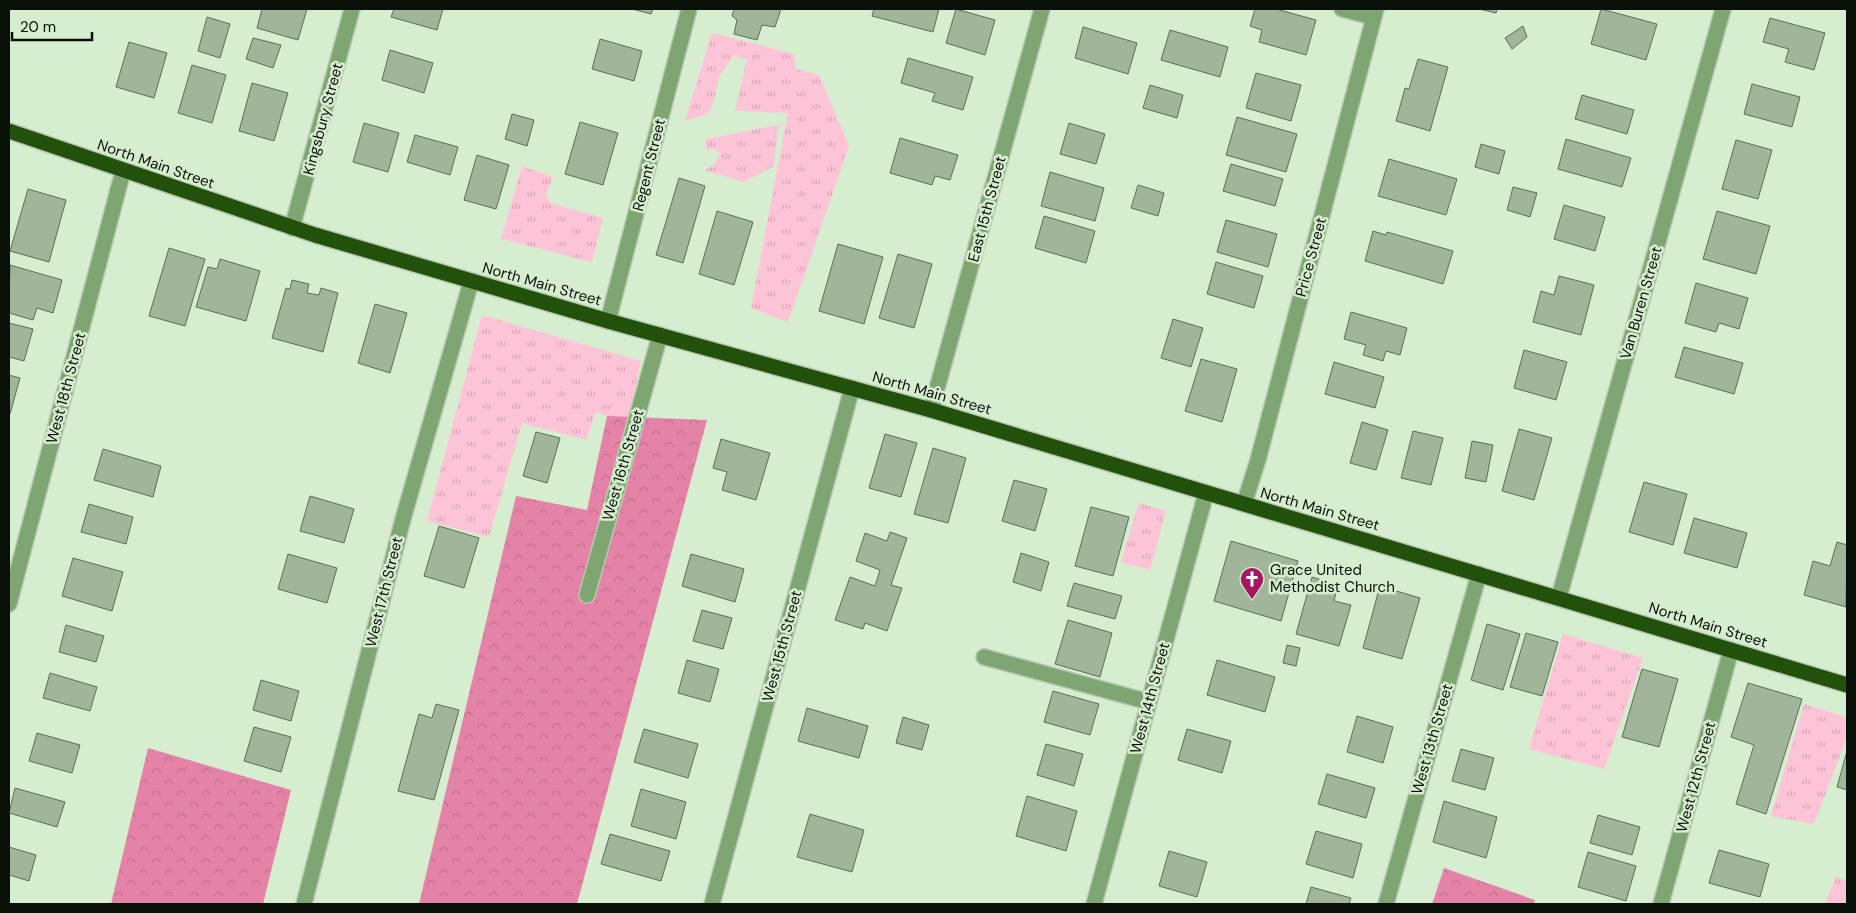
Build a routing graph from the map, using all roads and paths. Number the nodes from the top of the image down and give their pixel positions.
1 (352, 9) edge
2 (689, 9) edge
3 (1042, 9) edge
4 (1342, 9) edge
5 (1723, 9) edge
6 (1374, 13) edge
7 (9, 131) edge
8 (123, 171) junction
9 (292, 228) junction
10 (471, 282) junction
11 (608, 321) junction
12 (660, 335) junction
13 (852, 388) junction
14 (931, 410) junction
15 (1206, 493) junction
16 (1244, 504) junction
17 (1479, 574) junction
18 (587, 595) dead end
19 (1558, 597) junction
20 (9, 604) edge
21 (1731, 650) junction
22 (984, 657) dead end
23 (1847, 685) edge
24 (1149, 702) junction
25 (304, 904) edge
26 (712, 904) edge
27 (1094, 904) edge
28 (1386, 904) edge
29 (1661, 904) edge

1 - 9 street, Kingsbury Street
2 - 11 street, Regent Street
3 - 14 street, East 15th Street
4 - 6 street
5 - 19 street, Van Buren Street
6 - 16 street, Price Street
7 - 8 highway, North Main Street
8 - 9 highway, North Main Street
8 - 20 street, West 18th Street
9 - 10 highway, North Main Street
10 - 11 highway, North Main Street
10 - 25 street, West 17th Street
11 - 12 highway, North Main Street
12 - 13 highway, North Main Street
12 - 18 street, West 16th Street
13 - 14 highway, North Main Street
13 - 26 street, West 15th Street
14 - 15 highway, North Main Street
15 - 16 highway, North Main Street
15 - 24 street, West 14th Street
16 - 17 highway, North Main Street
17 - 19 highway, North Main Street
17 - 28 street, West 13th Street
19 - 21 highway, North Main Street
21 - 23 highway, North Main Street
21 - 29 street, West 12th Street
22 - 24 street
24 - 27 street, West 14th Street

